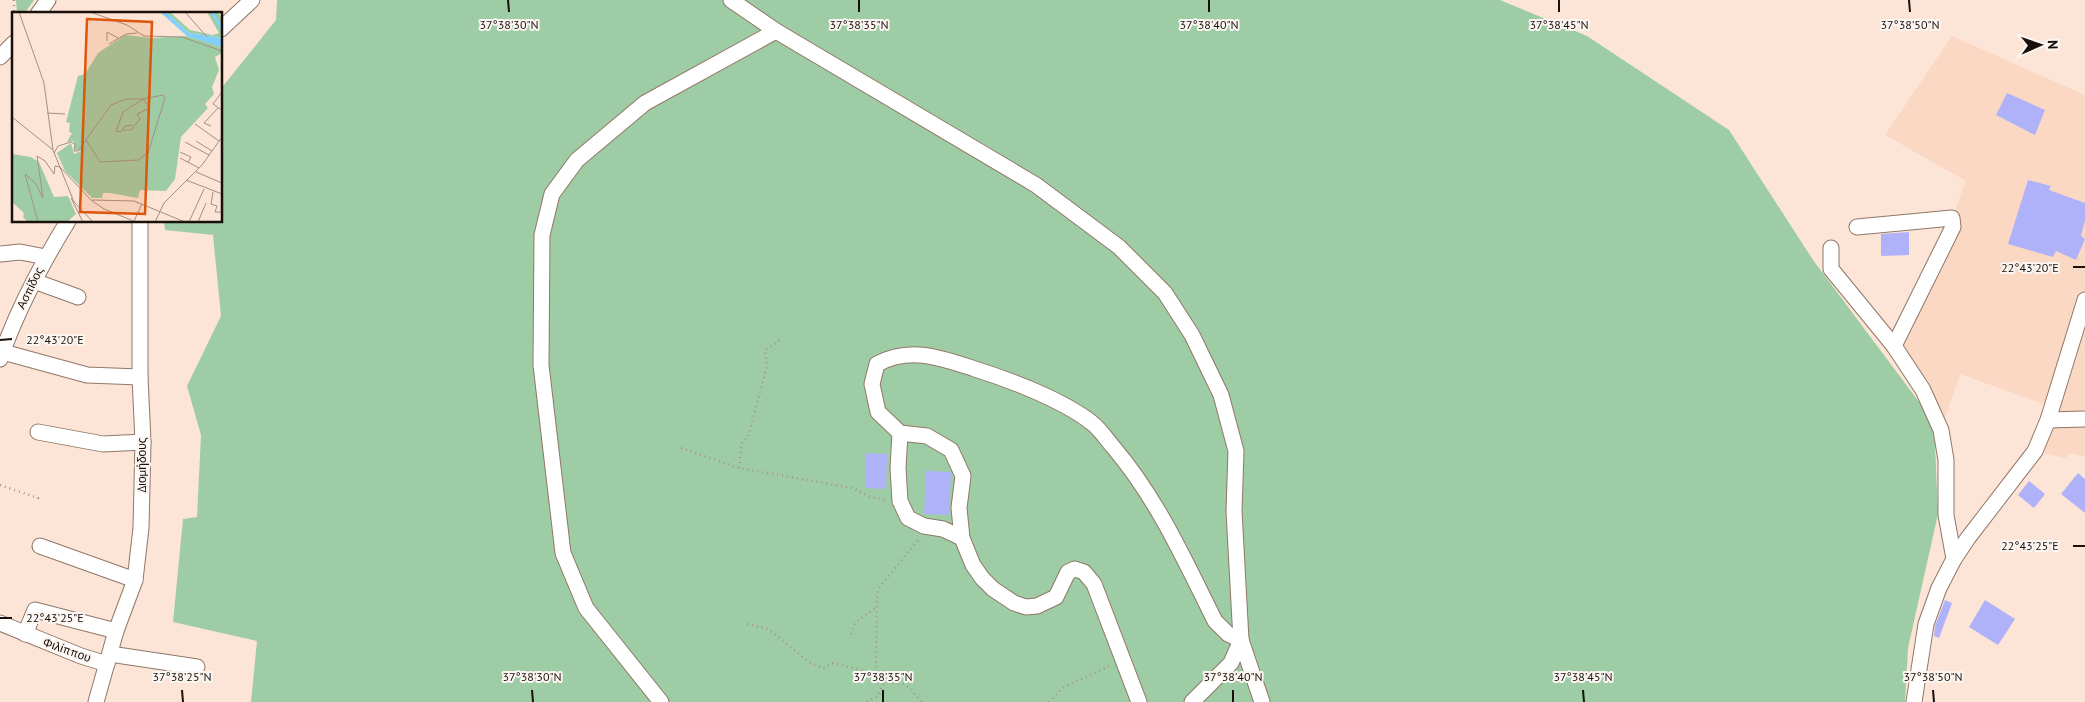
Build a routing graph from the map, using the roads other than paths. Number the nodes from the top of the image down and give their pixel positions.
1 (252, 0) edge
2 (731, 0) edge
3 (222, 28) edge
4 (776, 30) junction
5 (12, 45) edge
6 (0, 57) edge
7 (67, 222) edge
8 (140, 222) edge
9 (1857, 227) dead end
10 (1831, 248) dead end
11 (0, 254) edge
12 (46, 257) junction
13 (34, 281) junction
14 (78, 297) dead end
15 (2085, 300) edge
16 (1894, 346) junction
17 (1, 356) edge
18 (140, 377) junction
19 (2085, 419) edge
20 (2048, 420) junction
21 (38, 432) dead end
22 (900, 433) junction
23 (143, 442) junction
24 (962, 538) junction
25 (40, 546) dead end
26 (1954, 559) junction
27 (135, 580) junction
28 (0, 623) edge
29 (116, 631) junction
30 (25, 634) junction
31 (1241, 640) junction
32 (108, 659) junction
33 (197, 667) dead end
34 (96, 702) edge
35 (662, 702) edge
36 (1139, 702) edge
37 (1192, 702) edge
38 (1262, 702) edge
39 (1914, 702) edge

1 - 3 street
2 - 4 street
4 - 31 street
4 - 35 street
5 - 6 street
7 - 12 street, Ασπίδος
8 - 18 street, Διομήδους
9 - 16 street
10 - 16 street
11 - 12 street
12 - 13 street, Ασπίδος
13 - 14 street
13 - 17 street, Ασπίδος
15 - 20 street
16 - 26 street
17 - 18 street
18 - 23 street, Διομήδους
19 - 20 street
20 - 26 street
21 - 23 street
22 - 24 street
22 - 24 street
22 - 31 street
23 - 27 street, Διομήδους
24 - 36 street
25 - 27 street
26 - 39 street
27 - 29 street, Διομήδους
28 - 30 street, Φιλίππου
29 - 30 street
29 - 32 street, Διομήδους
30 - 32 street, Φιλίππου
31 - 37 street
31 - 38 street
32 - 33 street, Φιλίππου
32 - 34 street, Διομήδους

